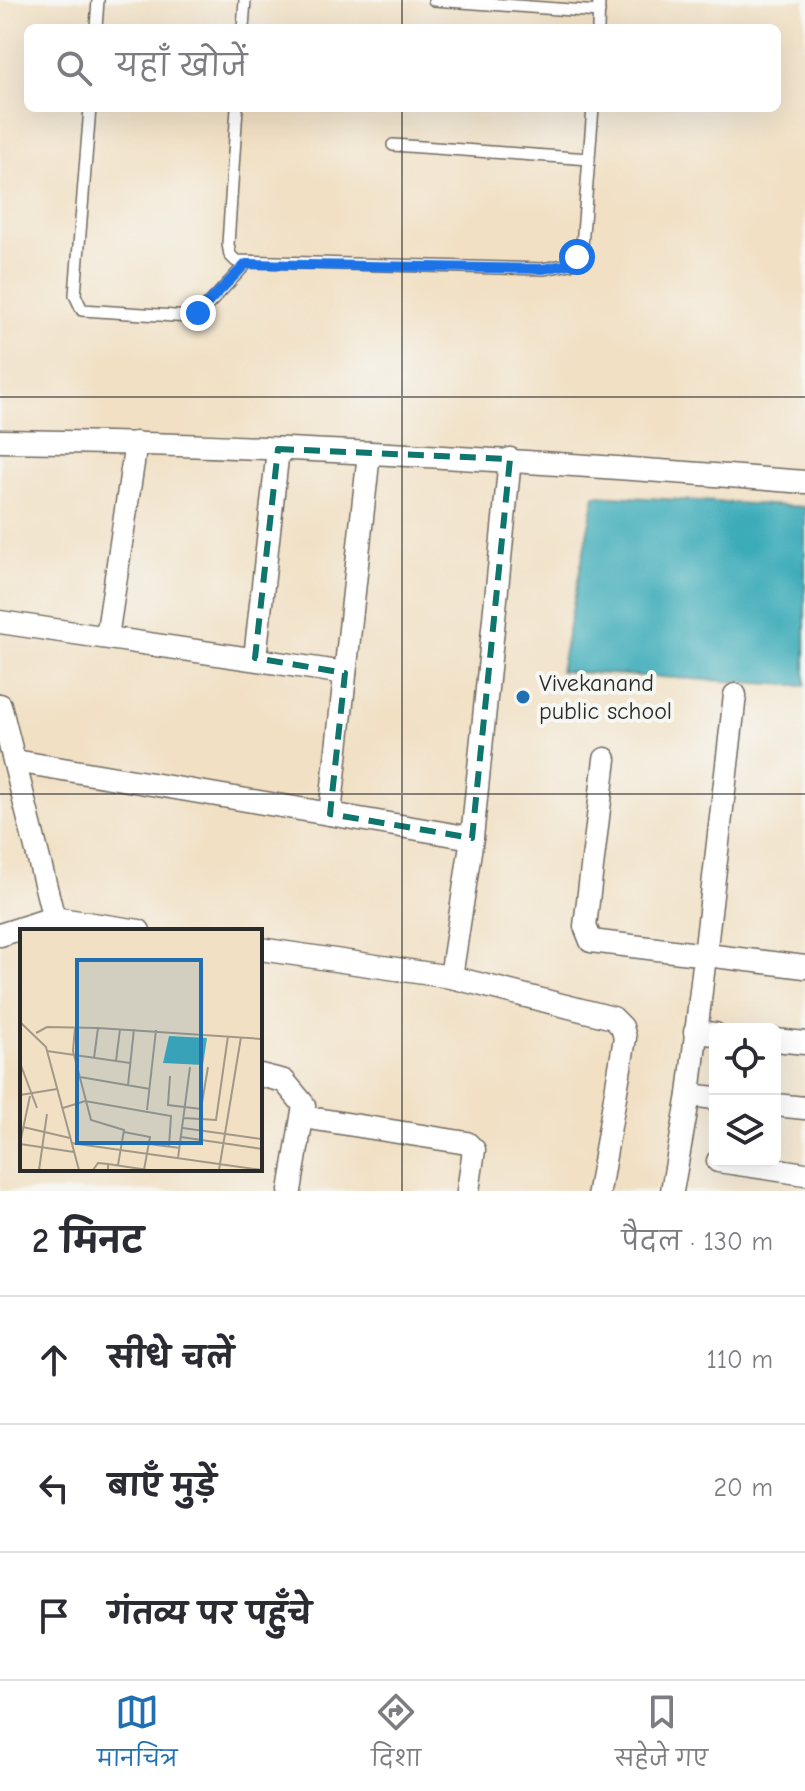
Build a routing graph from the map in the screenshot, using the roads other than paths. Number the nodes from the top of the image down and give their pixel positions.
1 (98, 0) edge
2 (245, 0) edge
3 (434, 0) edge
4 (599, 6) edge
5 (96, 24) edge
6 (243, 24) edge
7 (90, 112) edge
8 (237, 112) edge
9 (593, 112) edge
10 (393, 145) dead end
11 (589, 159) junction
12 (246, 264) junction
13 (0, 441) edge
14 (136, 443) junction
15 (278, 449) junction
16 (369, 453) junction
17 (510, 459) junction
18 (805, 482) edge
19 (0, 622) edge
20 (107, 637) junction
21 (255, 658) junction
22 (345, 673) junction
23 (735, 695) dead end
24 (0, 705) edge
25 (605, 759) dead end
26 (15, 761) junction
27 (330, 814) junction
28 (472, 838) junction
29 (55, 925) edge
30 (33, 929) edge
31 (111, 929) edge
32 (20, 931) edge
33 (0, 935) edge
34 (262, 949) edge
35 (706, 956) junction
36 (805, 967) edge
37 (451, 977) junction
38 (705, 1033) edge
39 (781, 1041) edge
40 (805, 1043) edge
41 (262, 1076) edge
42 (689, 1095) junction
43 (709, 1097) edge
44 (781, 1106) edge
45 (805, 1108) edge
46 (303, 1117) junction
47 (678, 1155) junction
48 (709, 1160) edge
49 (757, 1167) edge
50 (805, 1174) edge
51 (290, 1191) edge
52 (468, 1191) edge
53 (599, 1191) edge
54 (672, 1191) edge

1 - 5 lane
2 - 6 lane
3 - 4 lane
7 - 12 lane
8 - 12 lane
9 - 11 lane
10 - 11 lane
11 - 12 lane
13 - 14 street
14 - 15 street
14 - 20 street
15 - 16 street
15 - 21 street
16 - 17 street
16 - 22 street
17 - 18 street
17 - 28 street
19 - 20 street
20 - 21 street
21 - 22 street
22 - 27 street
23 - 35 street
24 - 26 street
25 - 35 street
26 - 27 street
26 - 29 street
27 - 28 street
28 - 37 street
29 - 30 street
29 - 31 street
32 - 33 street
34 - 37 street
35 - 36 street
35 - 38 street
37 - 53 street
38 - 42 street
39 - 40 street
41 - 46 street
42 - 43 street
42 - 47 street
44 - 45 street
46 - 51 street
46 - 52 street
47 - 48 street
47 - 54 street
49 - 50 street

